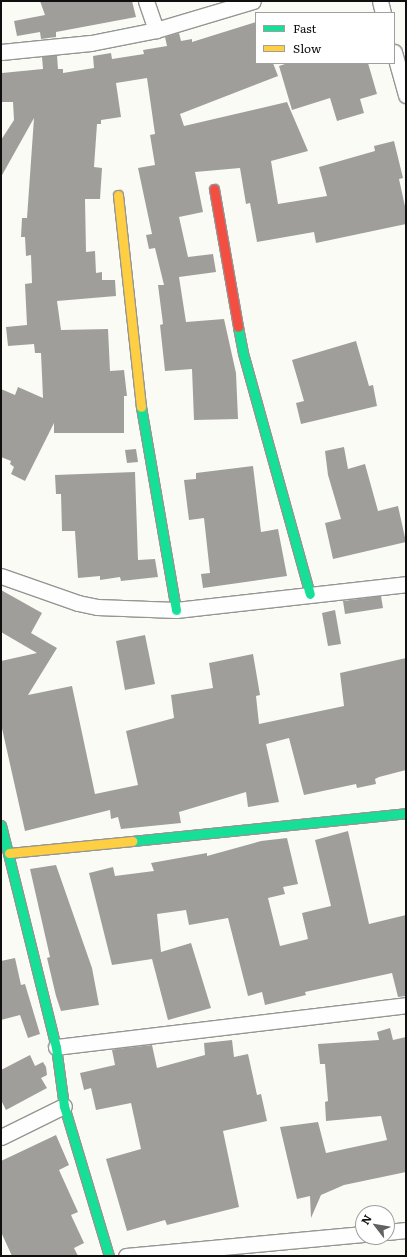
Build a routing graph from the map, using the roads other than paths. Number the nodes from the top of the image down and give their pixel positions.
1 (146, 1) edge
2 (253, 1) edge
3 (380, 1) edge
4 (383, 12) edge
5 (156, 30) junction
6 (1, 52) edge
7 (395, 56) edge
8 (406, 95) edge
9 (214, 189) dead end
10 (118, 194) dead end
11 (1, 576) edge
12 (406, 584) edge
13 (310, 594) junction
14 (176, 610) junction
15 (406, 813) edge
16 (1, 825) edge
17 (9, 853) junction
18 (406, 1005) edge
19 (56, 1048) junction
20 (64, 1106) junction
21 (1, 1137) edge
22 (406, 1230) edge
23 (395, 1231) edge
24 (355, 1235) edge
25 (110, 1256) edge
26 (126, 1256) edge

1 - 5 street
2 - 5 street
3 - 4 street
5 - 6 street
7 - 8 street
9 - 13 street
10 - 14 street
11 - 14 street
12 - 13 street
13 - 14 street
15 - 17 street
16 - 17 street
17 - 19 street
18 - 19 street
19 - 20 street
20 - 21 street
20 - 25 street
22 - 23 street
24 - 26 street

